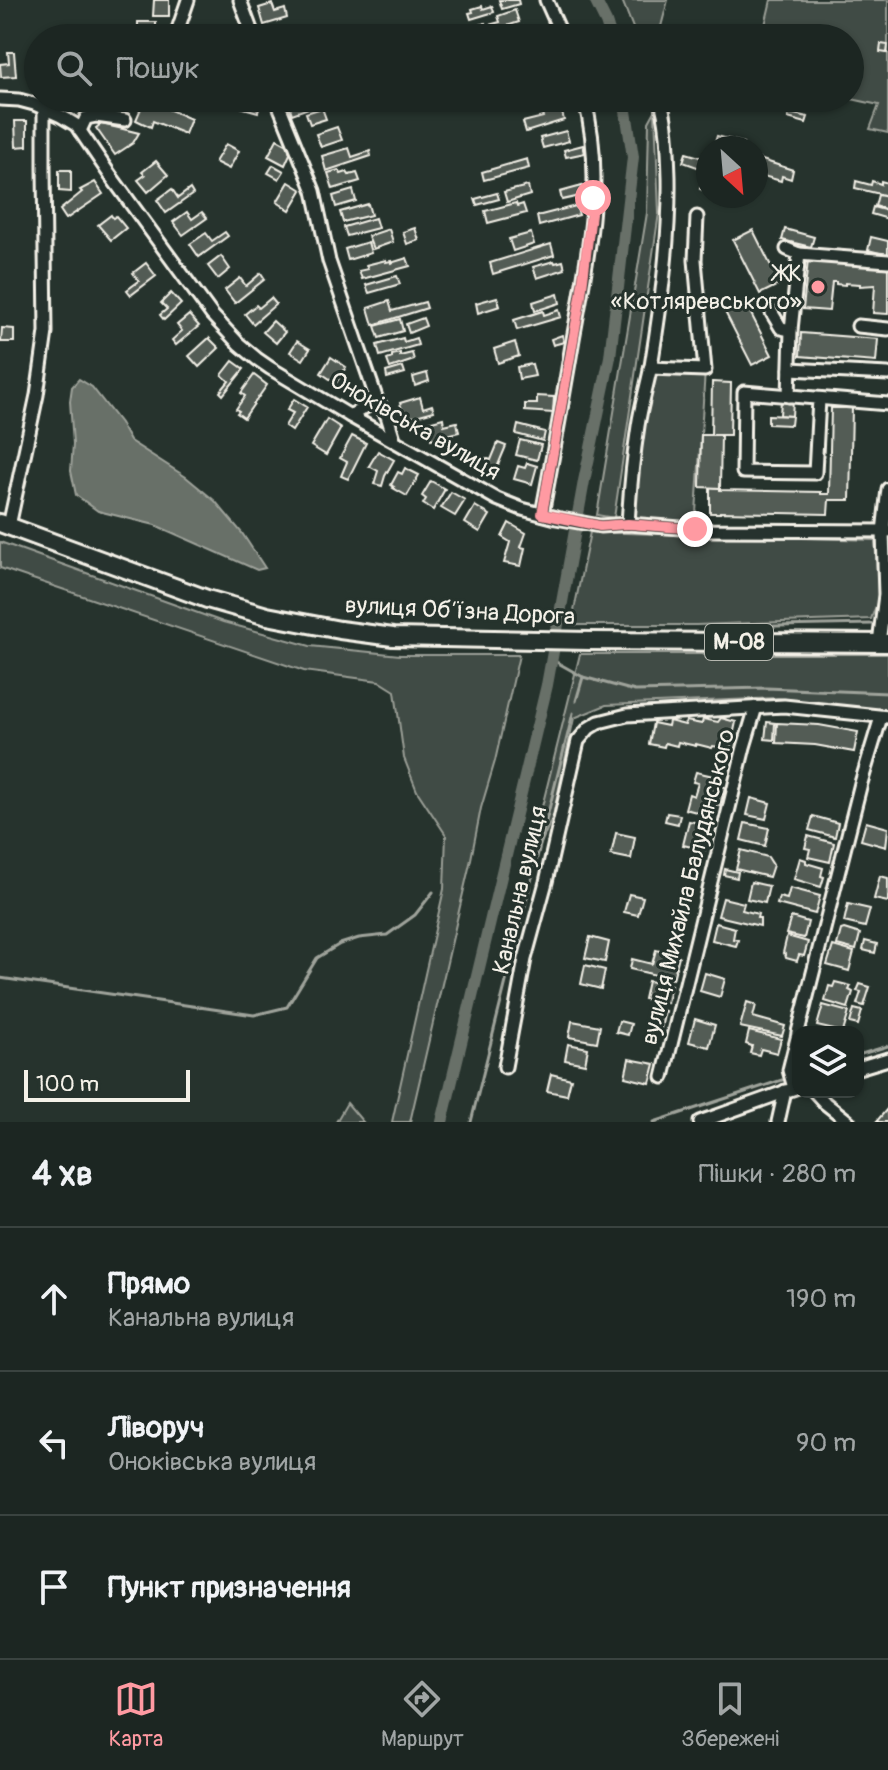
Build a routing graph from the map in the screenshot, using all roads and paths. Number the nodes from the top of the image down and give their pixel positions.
1 (188, 0) edge
2 (240, 0) edge
3 (546, 0) edge
4 (180, 24) edge
5 (249, 24) edge
6 (557, 24) edge
7 (0, 99) edge
8 (24, 101) edge
9 (45, 112) edge
10 (57, 112) edge
11 (282, 112) edge
12 (587, 112) edge
13 (664, 112) edge
14 (125, 120) dead end
15 (80, 131) junction
16 (697, 217) dead end
17 (888, 261) edge
18 (772, 313) dead end
19 (858, 326) dead end
20 (888, 329) edge
21 (791, 330) junction
22 (650, 368) junction
23 (790, 369) junction
24 (888, 374) edge
25 (789, 396) junction
26 (819, 399) junction
27 (377, 400) junction
28 (888, 404) edge
29 (350, 416) junction
30 (394, 439) junction
31 (888, 489) edge
32 (542, 514) junction
33 (4, 524) edge
34 (628, 524) junction
35 (885, 532) edge
36 (884, 643) edge
37 (756, 707) junction
38 (884, 717) edge
39 (800, 1026) edge
40 (792, 1058) edge
41 (888, 1059) edge
42 (864, 1066) edge
43 (505, 1067) dead end
44 (663, 1077) dead end
45 (792, 1089) edge
46 (820, 1098) edge
47 (700, 1122) edge
48 (778, 1122) edge
49 (849, 1122) edge

1 - 4 street
2 - 5 street
3 - 6 street
7 - 8 street, Оноківська вулиця
9 - 33 street
10 - 15 street, Оноківська вулиця
11 - 27 street
12 - 32 street
13 - 22 street
14 - 15 street
15 - 29 street, Оноківська вулиця
16 - 22 street
17 - 21 street
18 - 21 street
19 - 20 street
21 - 23 street
22 - 34 street
23 - 24 street
23 - 25 street
25 - 26 street
25 - 26 street
26 - 28 street
27 - 29 street
27 - 30 street
29 - 30 street, Оноківська вулиця
30 - 32 street, Оноківська вулиця
31 - 35 street
32 - 34 street, Оноківська вулиця
33 - 36 highway, вулиця Обʼїзна Дорога / М-08
34 - 35 street, Оноківська вулиця
35 - 36 street
37 - 38 street
37 - 43 street, Канальна вулиця
37 - 44 street, вулиця Михайла Балудянського
38 - 39 street
40 - 45 street
41 - 42 street
45 - 47 street
45 - 48 street
46 - 49 street

